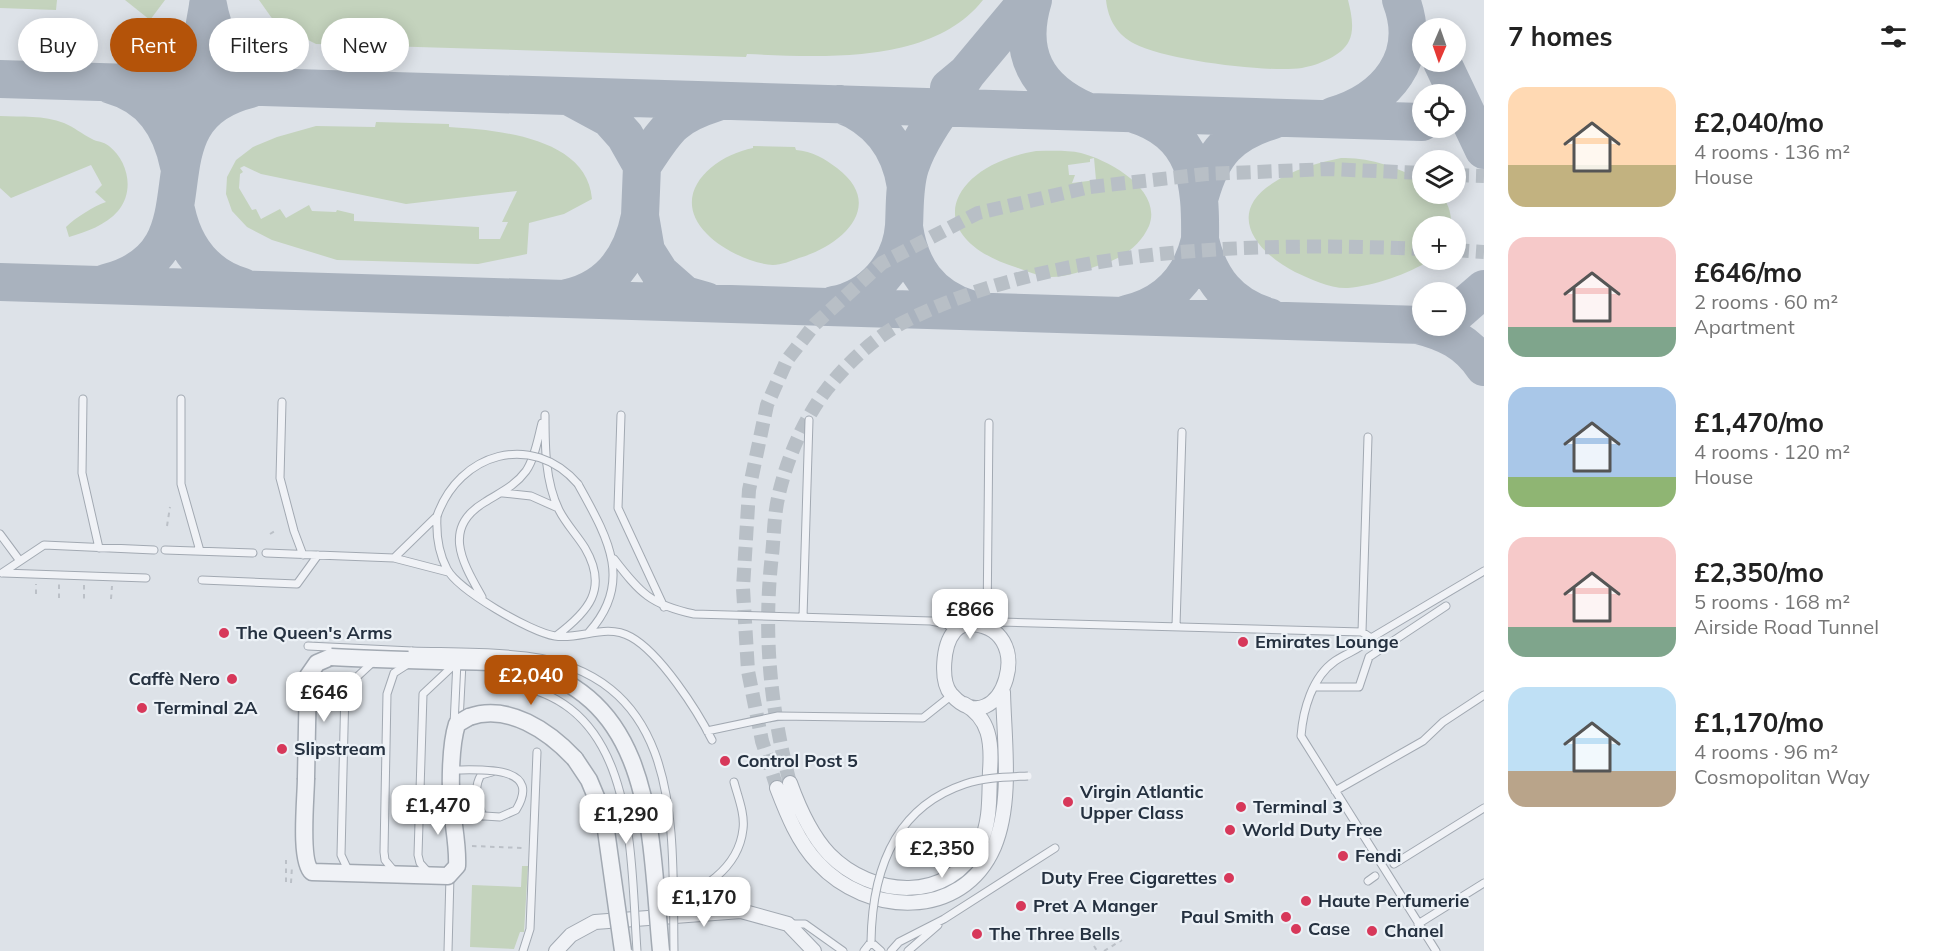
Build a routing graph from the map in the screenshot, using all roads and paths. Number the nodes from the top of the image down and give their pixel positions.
1 (83, 399) dead end
2 (181, 399) dead end
3 (282, 402) dead end
4 (621, 415) dead end
5 (810, 420) dead end
6 (989, 423) dead end
7 (1182, 432) dead end
8 (1368, 438) dead end
9 (503, 493) junction
10 (170, 507) dead end
11 (558, 508) junction
12 (437, 516) junction
13 (168, 526) dead end
14 (275, 531) dead end
15 (0, 534) edge
16 (270, 534) dead end
17 (99, 548) junction
18 (154, 550) dead end
19 (165, 550) dead end
20 (200, 551) junction
21 (253, 553) dead end
22 (266, 553) dead end
23 (303, 555) junction
24 (318, 555) junction
25 (394, 558) junction
26 (614, 559) junction
27 (20, 561) junction
28 (448, 572) junction
29 (1484, 572) edge
30 (1, 573) edge
31 (59, 576) junction
32 (84, 576) junction
33 (146, 578) dead end
34 (202, 580) dead end
35 (59, 598) dead end
36 (84, 600) dead end
37 (484, 600) junction
38 (1446, 606) dead end
39 (664, 607) junction
40 (803, 617) junction
41 (987, 626) junction
42 (1176, 626) junction
43 (954, 630) junction
44 (1362, 632) junction
45 (587, 634) junction
46 (555, 636) junction
47 (1371, 638) junction
48 (308, 646) dead end
49 (377, 659) junction
50 (454, 659) junction
51 (502, 684) dead end
52 (1315, 687) junction
53 (1003, 692) junction
54 (952, 695) junction
55 (1484, 695) edge
56 (964, 704) junction
57 (707, 731) junction
58 (712, 740) dead end
59 (454, 741) junction
60 (537, 752) dead end
61 (453, 770) junction
62 (496, 771) junction
63 (1028, 776) dead end
64 (734, 782) dead end
65 (1335, 791) junction
66 (1484, 808) edge
67 (453, 814) junction
68 (483, 816) junction
69 (1055, 848) dead end
70 (469, 855) dead end
71 (533, 855) junction
72 (290, 860) dead end
73 (1394, 864) dead end
74 (358, 874) junction
75 (405, 875) junction
76 (439, 877) junction
77 (289, 882) dead end
78 (1484, 883) edge
79 (643, 918) junction
80 (944, 919) junction
81 (788, 924) junction
82 (1418, 924) junction
83 (1122, 940) dead end
84 (871, 942) junction
85 (1094, 946) dead end
86 (448, 951) edge
87 (523, 951) edge
88 (556, 951) edge
89 (623, 951) edge
90 (637, 951) edge
91 (661, 951) edge
92 (674, 951) edge
93 (814, 951) edge
94 (843, 951) edge
95 (864, 951) edge
96 (870, 951) edge
97 (881, 951) edge
98 (891, 951) edge
99 (908, 951) edge
100 (1097, 951) edge
101 (1104, 951) edge
102 (1437, 951) edge

1 - 17 lane
2 - 20 lane
3 - 23 lane
4 - 39 lane
5 - 40 lane
6 - 41 lane
7 - 42 lane
8 - 44 lane
9 - 11 lane
9 - 11 lane
9 - 37 lane
10 - 13 path
11 - 46 lane
12 - 25 lane
12 - 26 lane, bridge
12 - 28 lane
14 - 16 path
15 - 27 lane
17 - 18 lane
17 - 27 lane
19 - 20 lane
20 - 21 lane
22 - 23 lane
23 - 24 lane
24 - 25 lane
24 - 34 lane
25 - 28 lane
26 - 39 lane
26 - 45 lane
27 - 30 lane
28 - 37 lane
29 - 47 lane
30 - 31 lane
31 - 32 lane
31 - 35 path
32 - 33 lane
32 - 36 path
37 - 46 lane
38 - 52 lane
39 - 40 lane
40 - 43 lane
41 - 42 lane
41 - 43 street
41 - 53 street
42 - 44 lane
43 - 54 street
44 - 47 lane
45 - 46 lane
45 - 57 lane
47 - 52 lane
48 - 50 lane, bridge
49 - 50 street, bridge
49 - 74 lane, bridge
49 - 74 street, bridge
50 - 59 lane, bridge
50 - 75 lane, bridge
50 - 76 lane, bridge
50 - 86 lane
50 - 91 street, bridge
50 - 92 lane, bridge
51 - 90 lane, bridge
52 - 65 lane
53 - 56 street
53 - 56 street
54 - 56 street
54 - 57 lane
55 - 65 lane
57 - 58 lane
59 - 61 street, bridge
59 - 89 street, bridge
60 - 71 lane
61 - 62 lane, bridge
61 - 67 street, bridge
62 - 68 lane
62 - 68 lane, bridge
63 - 84 lane, bridge
64 - 79 lane
65 - 82 lane
66 - 73 lane
67 - 68 lane, bridge
67 - 76 street, bridge
69 - 80 lane
70 - 71 path
71 - 87 lane
72 - 77 path
74 - 75 street, bridge
75 - 76 street, bridge
78 - 82 lane
79 - 81 street
79 - 88 street
80 - 98 lane
80 - 99 lane
81 - 93 street
81 - 94 lane
82 - 102 lane
83 - 101 path
84 - 95 lane
84 - 96 lane
84 - 97 lane
85 - 100 path

